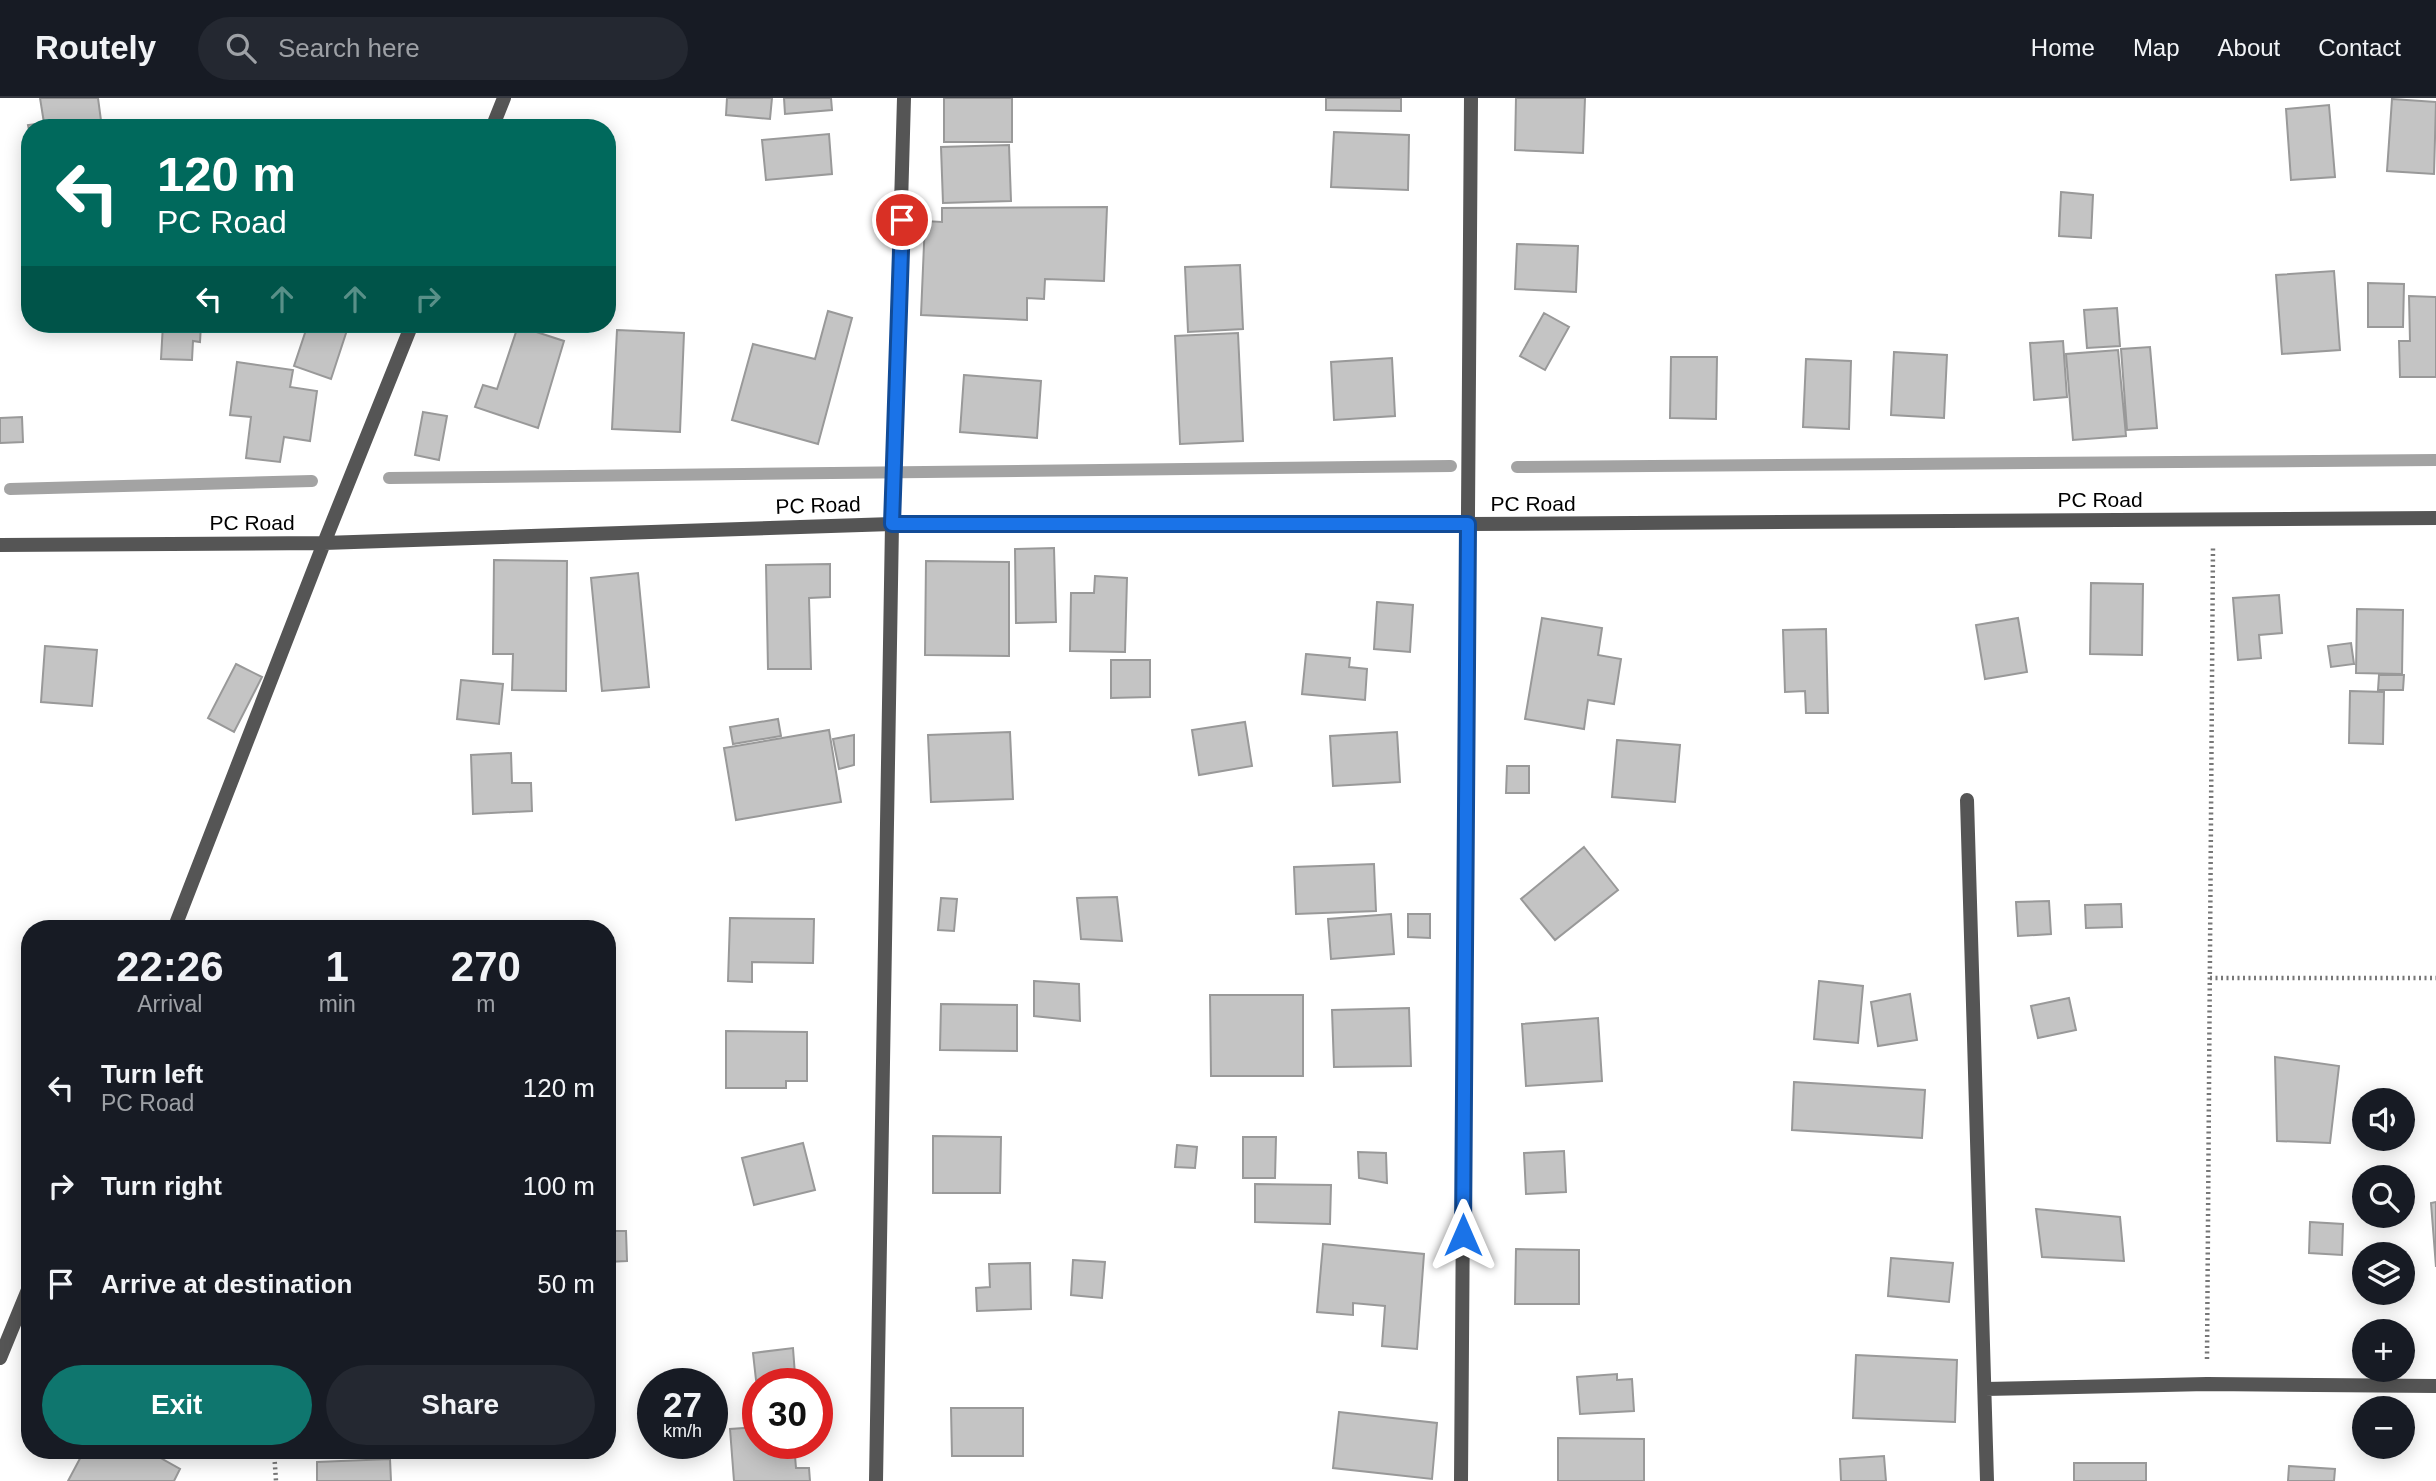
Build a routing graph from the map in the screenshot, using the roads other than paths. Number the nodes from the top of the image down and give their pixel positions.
1 (504, 98) edge
2 (904, 98) edge
3 (1471, 98) edge
4 (496, 119) edge
5 (408, 333) edge
6 (2436, 518) edge
7 (892, 524) junction
8 (1468, 524) junction
9 (324, 543) junction
10 (0, 545) edge
11 (1967, 800) dead end
12 (177, 920) edge
13 (21, 1307) edge
14 (0, 1357) edge
15 (2436, 1386) edge
16 (1985, 1389) junction
17 (876, 1481) edge
18 (1461, 1481) edge
19 (1987, 1481) edge

1 - 4 street
2 - 7 street
3 - 8 street
5 - 9 street
6 - 8 street, PC Road
7 - 8 street, PC Road
7 - 9 street, PC Road
7 - 17 street
8 - 18 street
9 - 10 street, PC Road
9 - 12 street
11 - 16 street
13 - 14 street
15 - 16 street
16 - 19 street

